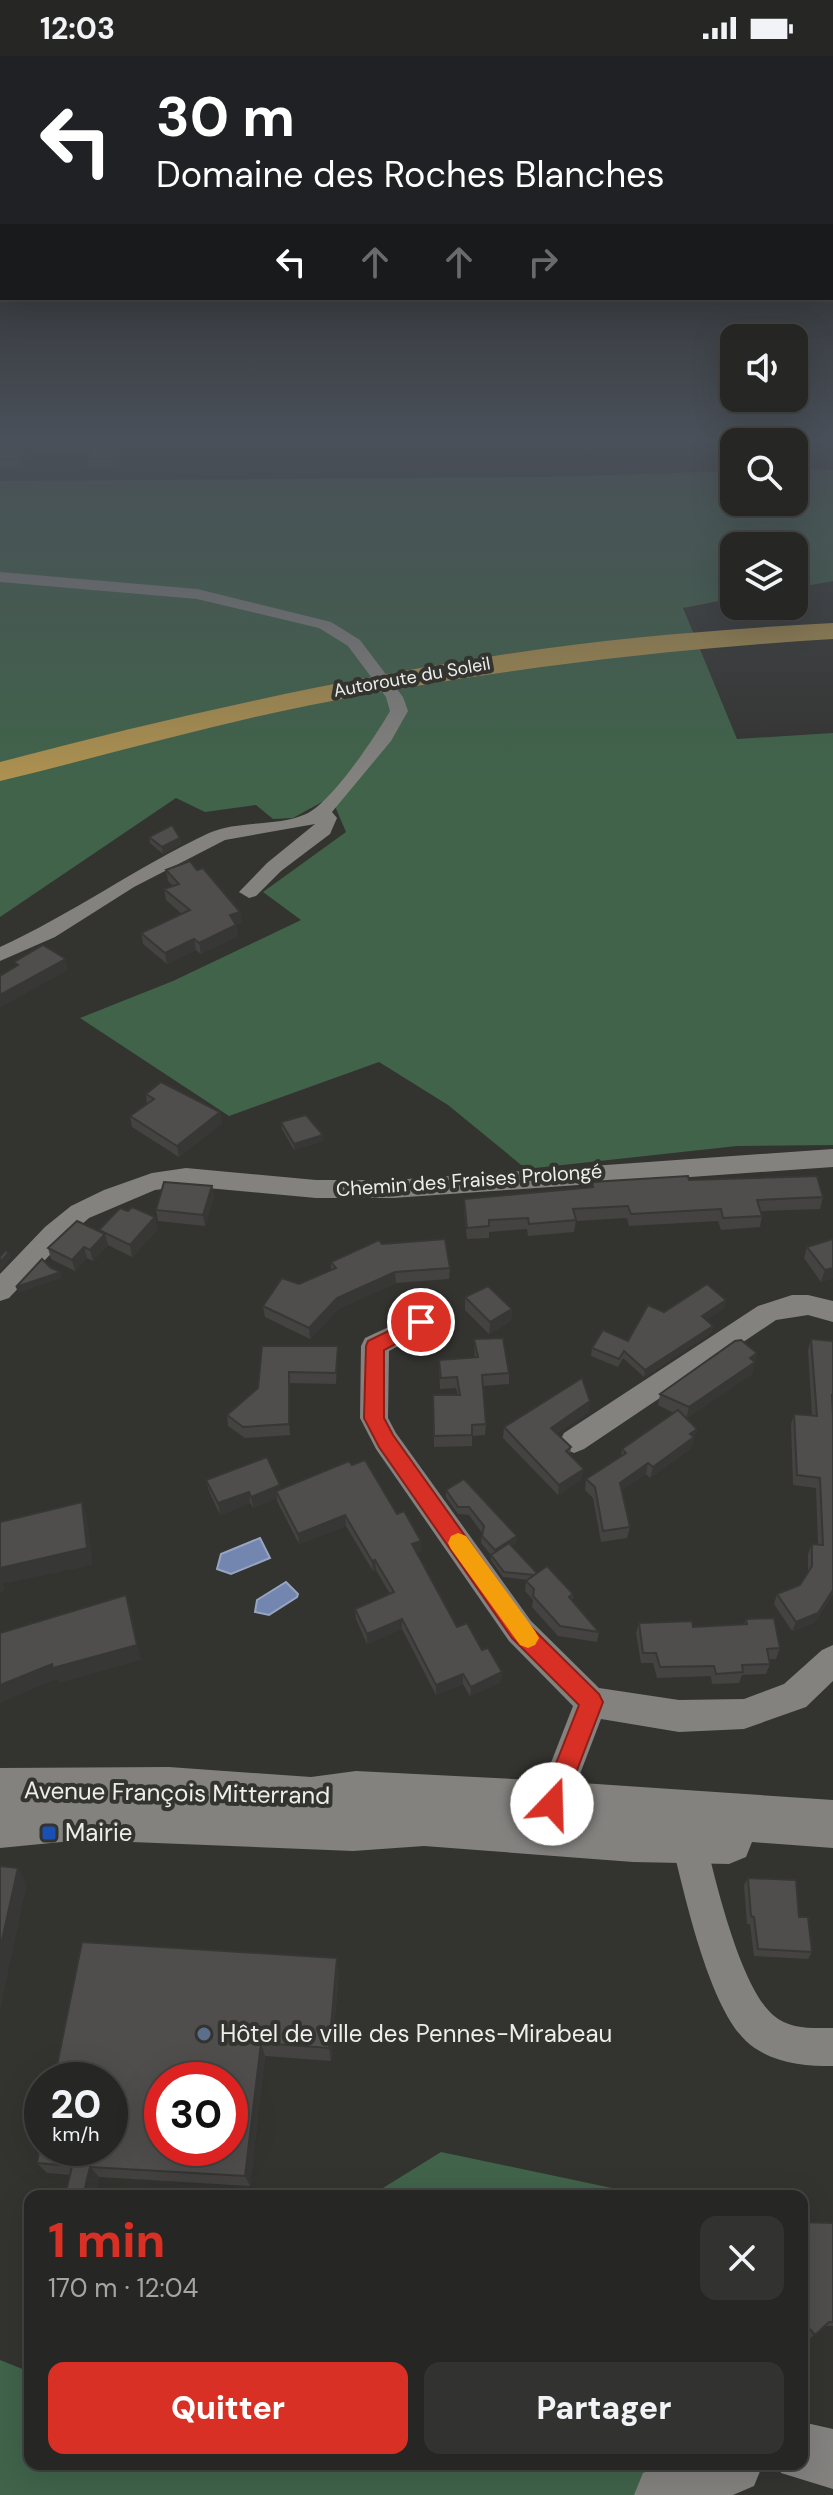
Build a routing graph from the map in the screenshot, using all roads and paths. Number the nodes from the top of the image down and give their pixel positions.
1 (0, 577) edge
2 (720, 617) edge
3 (833, 618) edge
4 (833, 631) edge
5 (824, 659) dead end
6 (405, 664) junction
7 (0, 755) edge
8 (0, 772) edge
9 (0, 780) edge
10 (323, 812) junction
11 (249, 892) dead end
12 (0, 955) edge
13 (833, 1158) edge
14 (0, 1291) edge
15 (833, 1312) edge
16 (421, 1322) dead end
17 (574, 1441) dead end
18 (833, 1660) edge
19 (591, 1702) junction
20 (0, 1791) edge
21 (552, 1804) junction
22 (0, 1824) edge
23 (833, 1824) edge
24 (686, 1826) junction
25 (833, 1842) edge
26 (833, 2047) edge
27 (808, 2453) edge
28 (833, 2459) edge
29 (719, 2470) edge
30 (665, 2495) edge

1 - 10 street
2 - 6 highway
3 - 6 highway, Autoroute du Soleil
4 - 8 highway, Autoroute du Soleil
5 - 9 highway
6 - 7 highway, Autoroute du Soleil
10 - 11 street
10 - 12 street
13 - 14 street, Chemin des Fraises Prolongé
15 - 17 street
16 - 19 street
18 - 19 street
19 - 21 street
20 - 21 main road, Avenue François Mitterrand
21 - 24 main road, Avenue François Mitterrand
22 - 24 main road, Avenue François Mitterrand
23 - 24 main road, Avenue François Mitterrand
24 - 25 main road, Avenue François Mitterrand
24 - 26 street
27 - 28 main road
29 - 30 main road

